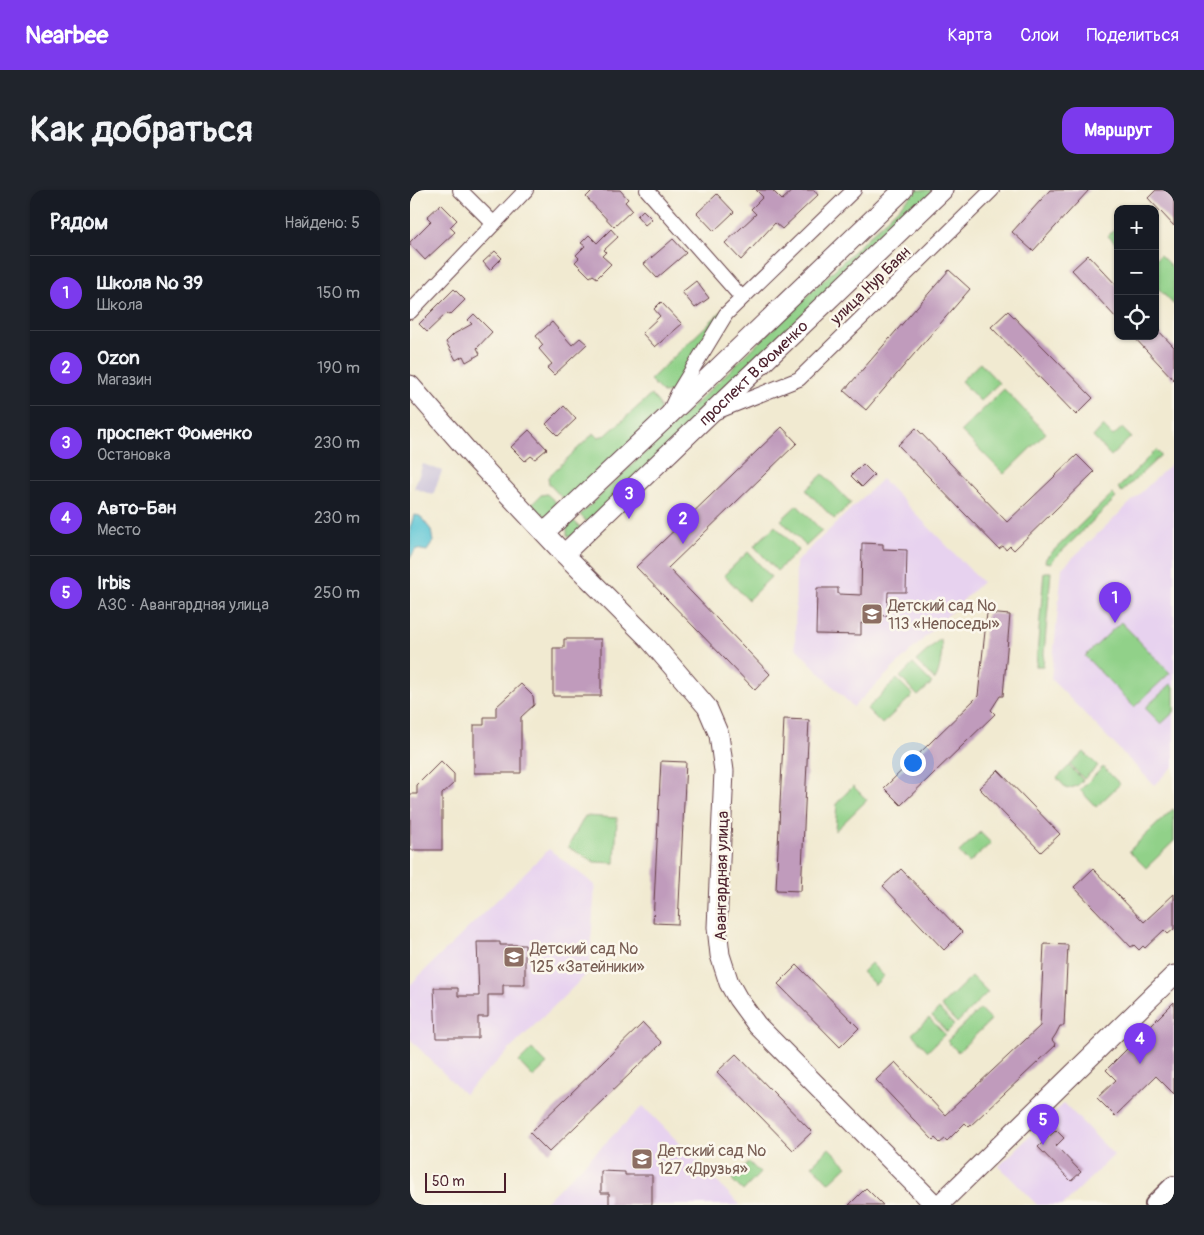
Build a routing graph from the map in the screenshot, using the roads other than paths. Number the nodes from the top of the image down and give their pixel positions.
1 (460, 190) edge
2 (526, 190) edge
3 (647, 190) edge
4 (854, 190) edge
5 (903, 190) edge
6 (943, 190) edge
7 (992, 190) edge
8 (494, 224) junction
9 (742, 298) junction
10 (410, 312) edge
11 (410, 386) edge
12 (709, 415) junction
13 (666, 418) junction
14 (545, 532) junction
15 (564, 554) junction
16 (1174, 975) edge
17 (1174, 1187) edge
18 (935, 1205) edge
19 (939, 1205) edge
20 (1156, 1205) edge

1 - 8 street
2 - 8 street
3 - 9 street
4 - 9 street
5 - 13 street, проспект В.Фоменко
6 - 12 street, проспект В.Фоменко
7 - 12 street, улица Нур Баян
8 - 10 street
9 - 13 street
11 - 14 street, Авангардная улица
12 - 15 street, проспект В.Фоменко
13 - 14 street, проспект В.Фоменко
14 - 15 street, Авангардная улица
15 - 18 street, Авангардная улица
16 - 19 street
17 - 20 main road

